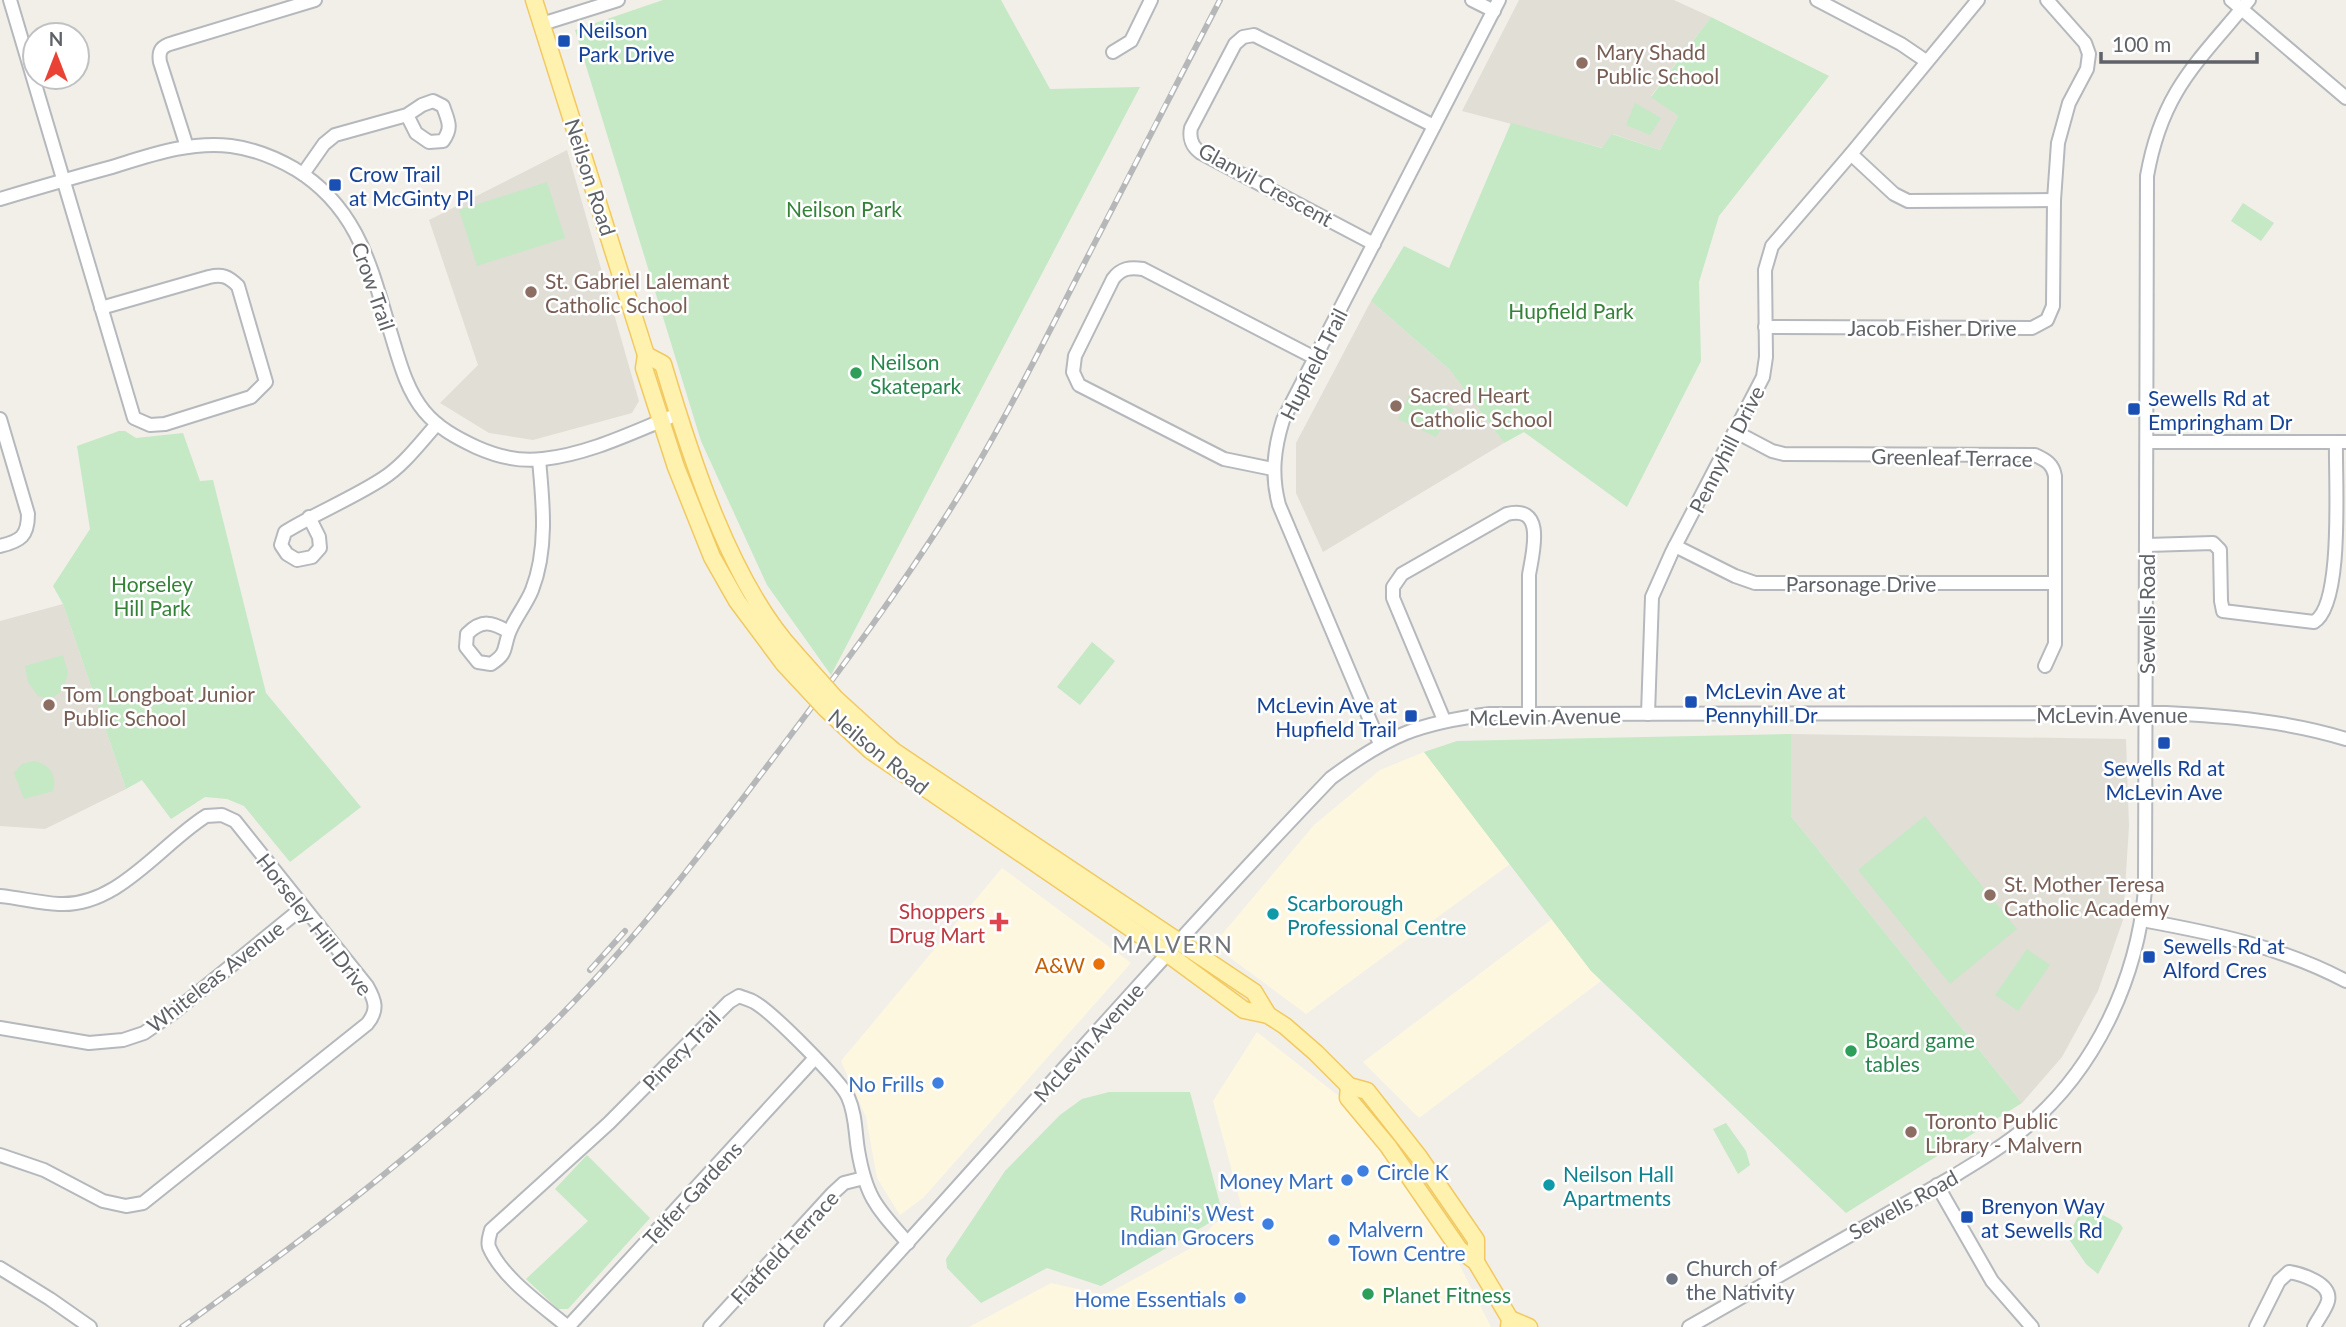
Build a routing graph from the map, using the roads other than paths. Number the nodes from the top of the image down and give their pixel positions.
1 (10, 0) edge
2 (314, 0) edge
3 (534, 0) edge
4 (618, 0) edge
5 (1151, 0) edge
6 (1472, 0) edge
7 (1817, 0) edge
8 (1978, 0) edge
9 (2047, 0) edge
10 (2231, 0) edge
11 (2245, 5) edge
12 (1497, 6) edge
13 (542, 24) junction
14 (1113, 52) dead end
15 (1926, 61) junction
16 (2346, 98) edge
17 (407, 115) dead end
18 (1434, 127) junction
19 (187, 147) junction
20 (1851, 154) junction
21 (303, 174) junction
22 (62, 181) junction
23 (0, 199) edge
24 (2054, 200) junction
25 (1374, 244) junction
26 (101, 308) junction
27 (1765, 327) junction
28 (646, 355) junction
29 (1315, 358) junction
30 (678, 414) junction
31 (0, 419) edge
32 (660, 421) junction
33 (437, 424) junction
34 (1736, 432) junction
35 (2147, 442) junction
36 (2341, 442) edge
37 (539, 460) junction
38 (1273, 469) junction
39 (309, 517) dead end
40 (2341, 541) edge
41 (2147, 545) junction
42 (0, 546) edge
43 (1675, 546) junction
44 (2340, 582) edge
45 (2054, 583) junction
46 (509, 632) dead end
47 (790, 659) junction
48 (2045, 666) dead end
49 (2146, 713) junction
50 (1529, 714) junction
51 (1648, 714) junction
52 (1444, 720) junction
53 (2346, 739) edge
54 (1380, 744) junction
55 (0, 896) edge
56 (302, 908) junction
57 (2142, 920) junction
58 (1174, 948) junction
59 (2346, 981) edge
60 (0, 1028) edge
61 (815, 1058) junction
62 (1349, 1086) junction
63 (0, 1155) edge
64 (1423, 1164) junction
65 (1409, 1174) junction
66 (864, 1178) junction
67 (1937, 1185) junction
68 (908, 1243) junction
69 (1476, 1262) junction
70 (0, 1268) edge
71 (1510, 1323) edge
72 (90, 1327) edge
73 (568, 1327) edge
74 (710, 1327) edge
75 (831, 1327) edge
76 (1529, 1327) edge
77 (1689, 1327) edge
78 (2032, 1327) edge
79 (2256, 1327) edge
80 (2314, 1327) edge

1 - 22 street
2 - 19 street
3 - 13 main road, Neilson Road
4 - 13 street
5 - 14 street
6 - 12 street
7 - 15 street
8 - 15 street, Pennyhill Drive
9 - 24 street, Jacob Fisher Drive
10 - 11 street
11 - 16 street
11 - 35 street, Sewells Road
12 - 18 street, Hupfield Trail
13 - 28 main road, Neilson Road
15 - 20 street, Pennyhill Drive
17 - 21 street
18 - 25 street, Hupfield Trail
18 - 25 street, Glanvil Crescent
19 - 21 street, Crow Trail
19 - 22 street, Crow Trail
20 - 24 street
20 - 27 street, Pennyhill Drive
21 - 33 street, Crow Trail
22 - 23 street, Crow Trail
22 - 26 street
24 - 27 street, Jacob Fisher Drive
25 - 29 street, Hupfield Trail
26 - 26 street
27 - 34 street, Pennyhill Drive
28 - 30 main road, Neilson Road
28 - 32 main road, Neilson Road
29 - 38 street, Hupfield Trail
29 - 38 street
30 - 32 street, Crow Trail
30 - 47 main road, Neilson Road
31 - 42 street
32 - 37 street, Crow Trail
32 - 47 main road, Neilson Road
33 - 37 street, Crow Trail
33 - 39 street
34 - 43 street, Pennyhill Drive
34 - 45 street, Greenleaf Terrace
35 - 36 street
35 - 41 street, Sewells Road
36 - 40 street
37 - 46 street
38 - 54 street, Hupfield Trail
40 - 44 street
41 - 44 street
41 - 49 street, Sewells Road
43 - 45 street, Parsonage Drive
43 - 51 street, Pennyhill Drive
45 - 48 street, Greenleaf Terrace
47 - 58 main road, Neilson Road, bridge
49 - 51 street, McLevin Avenue
49 - 53 street, McLevin Avenue
49 - 57 street, Sewells Road
50 - 51 street, McLevin Avenue
50 - 52 street, McLevin Avenue
50 - 52 street
52 - 54 street, McLevin Avenue
54 - 58 street, McLevin Avenue
55 - 56 street, Horseley Hill Drive
56 - 60 street, Whiteleas Avenue
56 - 63 street, Horseley Hill Drive
57 - 59 street
57 - 67 street, Sewells Road
58 - 62 main road, Neilson Road
58 - 68 street, McLevin Avenue
61 - 66 street, Pinery Trail
61 - 73 street, Telfer Gardens
61 - 73 street, Pinery Trail
62 - 64 main road, Neilson Road
62 - 65 main road, Neilson Road
64 - 65 main road
64 - 69 main road, Neilson Road
65 - 69 main road, Neilson Road
66 - 68 street, Pinery Trail
66 - 74 street, Flatfield Terrace
67 - 77 street, Sewells Road
67 - 78 street
68 - 75 street, McLevin Avenue
69 - 71 main road, Neilson Road
70 - 72 street
71 - 76 main road, Neilson Road
79 - 80 street

